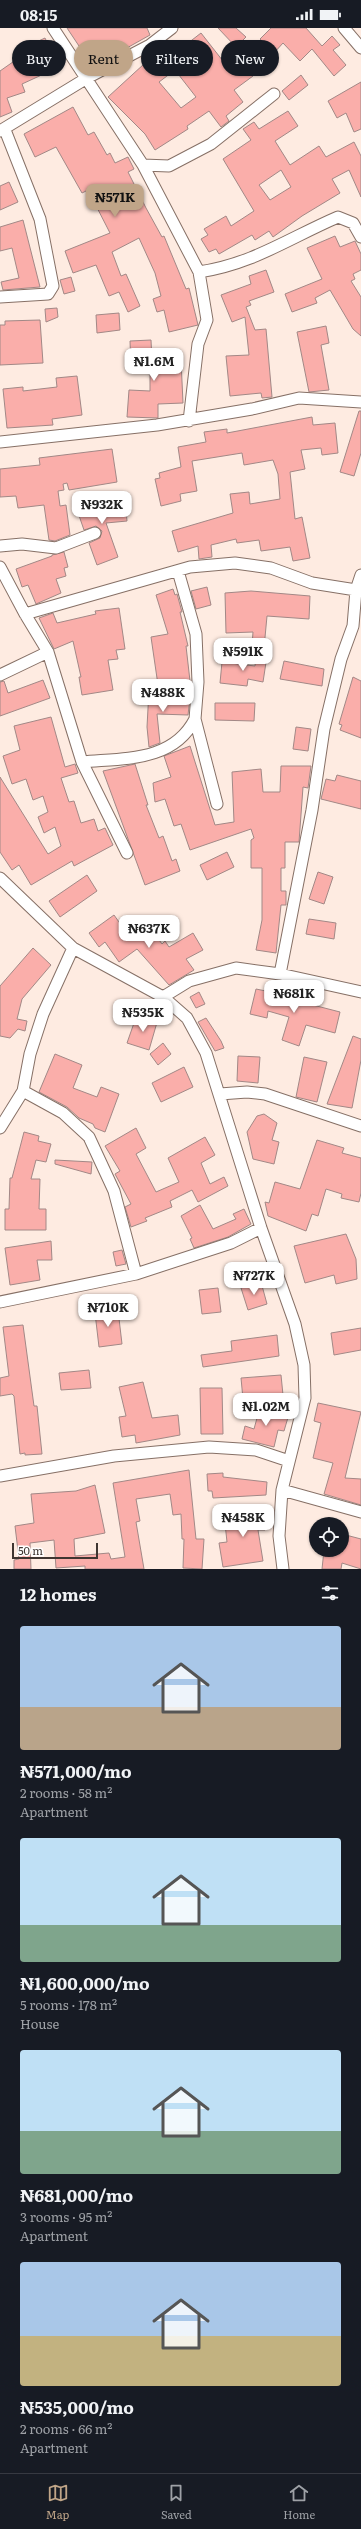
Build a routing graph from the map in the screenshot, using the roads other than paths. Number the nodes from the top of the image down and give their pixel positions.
1 (53, 28) edge
2 (172, 28) edge
3 (344, 28) edge
4 (361, 48) edge
5 (87, 78) junction
6 (274, 94) dead end
7 (2, 131) edge
8 (143, 165) junction
9 (361, 237) edge
10 (199, 272) junction
11 (0, 296) edge
12 (361, 402) edge
13 (189, 420) junction
14 (0, 442) edge
15 (95, 533) dead end
16 (0, 546) edge
17 (0, 567) edge
18 (178, 572) junction
19 (361, 575) edge
20 (356, 590) junction
21 (24, 614) junction
22 (48, 652) junction
23 (0, 675) edge
24 (196, 719) junction
25 (82, 762) junction
26 (217, 804) dead end
27 (127, 853) dead end
28 (0, 878) edge
29 (73, 948) junction
30 (280, 974) junction
31 (361, 992) edge
32 (163, 997) junction
33 (23, 1091) junction
34 (220, 1094) junction
35 (361, 1126) edge
36 (0, 1128) edge
37 (261, 1228) junction
38 (136, 1274) junction
39 (0, 1302) edge
40 (289, 1460) junction
41 (0, 1476) edge
42 (282, 1490) junction
43 (361, 1512) edge
44 (283, 1569) edge

1 - 5 street
2 - 5 street
3 - 4 street
5 - 7 street
5 - 8 street
6 - 8 street
7 - 11 street
8 - 10 street
9 - 10 street
10 - 13 street
12 - 13 street
13 - 14 street
15 - 16 street
17 - 21 street
18 - 20 street
18 - 21 street
18 - 24 street
19 - 20 street
20 - 30 street
21 - 22 street
22 - 23 street
22 - 25 street
24 - 25 street
24 - 26 street
25 - 27 street
28 - 29 street
29 - 32 street
29 - 33 street
30 - 31 street
30 - 32 street
32 - 34 street
33 - 36 street
33 - 38 street
34 - 35 street
34 - 37 street
37 - 38 street
37 - 40 street
38 - 39 street
40 - 41 street
40 - 42 street
42 - 43 street
42 - 44 street

